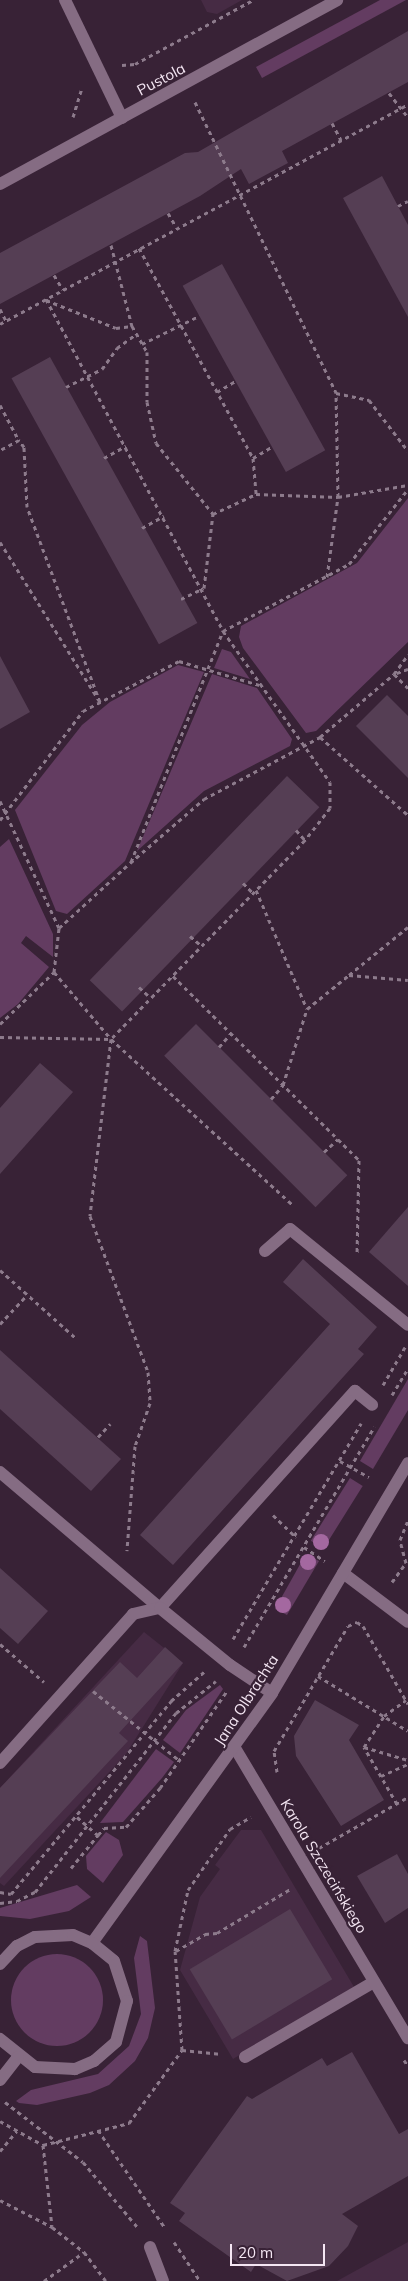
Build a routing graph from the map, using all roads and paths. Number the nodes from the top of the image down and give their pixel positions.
1 (65, 0) edge
2 (253, 0) edge
3 (337, 0) edge
4 (102, 76) junction
5 (186, 84) junction
6 (389, 93) dead end
7 (408, 104) edge
8 (399, 109) junction
9 (408, 117) edge
10 (122, 118) junction
11 (332, 123) dead end
12 (341, 140) junction
13 (76, 143) junction
14 (0, 184) edge
15 (242, 192) junction
16 (408, 201) edge
17 (398, 206) dead end
18 (168, 213) dead end
19 (176, 227) junction
20 (111, 244) dead end
21 (139, 248) junction
22 (118, 260) junction
23 (54, 275) dead end
24 (62, 290) junction
25 (46, 299) junction
26 (0, 309) edge
27 (199, 316) dead end
28 (6, 320) junction
29 (0, 324) edge
30 (181, 325) junction
31 (132, 326) junction
32 (136, 334) junction
33 (142, 344) junction
34 (87, 376) junction
35 (235, 381) dead end
36 (66, 387) dead end
37 (217, 392) junction
38 (336, 393) junction
39 (0, 405) edge
40 (19, 440) junction
41 (126, 446) junction
42 (271, 448) dead end
43 (0, 450) edge
44 (408, 451) edge
45 (104, 458) dead end
46 (253, 458) junction
47 (408, 487) edge
48 (256, 494) junction
49 (338, 497) junction
50 (213, 514) junction
51 (164, 516) junction
52 (142, 528) dead end
53 (0, 542) edge
54 (327, 577) junction
55 (204, 588) junction
56 (181, 599) dead end
57 (223, 631) junction
58 (408, 655) edge
59 (408, 669) edge
60 (211, 670) junction
61 (394, 674) junction
62 (264, 686) junction
63 (408, 688) edge
64 (100, 702) junction
65 (320, 737) junction
66 (303, 743) junction
67 (0, 801) edge
68 (6, 813) junction
69 (408, 815) edge
70 (0, 820) edge
71 (296, 830) dead end
72 (305, 840) junction
73 (130, 863) junction
74 (243, 883) dead end
75 (254, 892) junction
76 (408, 927) edge
77 (60, 928) junction
78 (190, 936) dead end
79 (202, 946) junction
80 (54, 972) junction
81 (349, 975) junction
82 (173, 976) junction
83 (408, 980) edge
84 (139, 987) dead end
85 (151, 998) junction
86 (307, 1009) junction
87 (0, 1024) edge
88 (231, 1033) junction
89 (0, 1037) edge
90 (111, 1039) junction
91 (219, 1047) dead end
92 (283, 1085) junction
93 (271, 1099) dead end
94 (338, 1139) junction
95 (324, 1152) dead end
96 (299, 1211) dead end
97 (265, 1251) dead end
98 (350, 1257) dead end
99 (0, 1270) edge
100 (28, 1295) junction
101 (0, 1324) edge
102 (408, 1324) edge
103 (77, 1339) dead end
104 (372, 1405) dead end
105 (110, 1424) dead end
106 (98, 1437) dead end
107 (340, 1461) dead end
108 (408, 1463) edge
109 (0, 1472) edge
110 (370, 1477) dead end
111 (408, 1520) edge
112 (127, 1556) dead end
113 (407, 1564) edge
114 (343, 1573) junction
115 (392, 1583) dead end
116 (160, 1608) junction
117 (408, 1622) edge
118 (363, 1626) dead end
119 (0, 1644) edge
120 (318, 1676) dead end
121 (220, 1677) dead end
122 (89, 1687) dead end
123 (272, 1693) junction
124 (63, 1698) junction
125 (407, 1702) edge
126 (384, 1716) junction
127 (408, 1731) edge
128 (364, 1747) junction
129 (235, 1748) junction
130 (180, 1761) junction
131 (408, 1762) edge
132 (0, 1763) edge
133 (380, 1776) junction
134 (408, 1797) edge
135 (397, 1804) junction
136 (77, 1817) dead end
137 (98, 1835) junction
138 (318, 1848) dead end
139 (71, 1868) dead end
140 (300, 1884) dead end
141 (92, 1943) junction
142 (2, 1959) edge
143 (374, 1982) junction
144 (408, 2038) edge
145 (0, 2039) edge
146 (182, 2050) junction
147 (18, 2057) junction
148 (245, 2057) joint
149 (0, 2080) edge
150 (9, 2105) dead end
151 (0, 2121) edge
152 (98, 2130) junction
153 (17, 2131) junction
154 (56, 2141) junction
155 (44, 2145) junction
156 (0, 2151) edge
157 (142, 2196) dead end
158 (0, 2200) edge
159 (52, 2227) junction
160 (150, 2247) joint
161 (84, 2252) junction
162 (44, 2281) edge
163 (106, 2281) edge
164 (162, 2281) edge

1 - 4 street
2 - 4 path
3 - 5 street, Pustola
4 - 10 street
4 - 13 path
5 - 10 street, Pustola
5 - 15 path
6 - 8 path
7 - 8 path
8 - 9 path
8 - 12 path
10 - 13 street, Pustola
11 - 12 path
12 - 15 path
13 - 14 street, Pustola
15 - 19 path
15 - 38 path
16 - 17 path
18 - 19 path
19 - 21 path
20 - 22 path
21 - 22 path
21 - 30 path
22 - 24 path
22 - 31 path
23 - 24 path
24 - 25 path
25 - 28 path
25 - 31 path
25 - 34 path
26 - 28 path
27 - 30 path
28 - 29 path
30 - 33 path
30 - 37 path
31 - 32 path
32 - 33 path
32 - 34 path
33 - 50 path
34 - 36 path
34 - 41 path
35 - 37 path
37 - 46 path
38 - 44 path
38 - 49 path
39 - 40 path
40 - 43 path
40 - 64 path
41 - 45 path
41 - 51 path
42 - 46 path
46 - 48 path
47 - 49 path
47 - 54 path
48 - 49 path
48 - 50 path
49 - 54 path
50 - 55 path
51 - 52 path
51 - 55 path
53 - 64 path
54 - 57 path
55 - 56 path
55 - 57 path
57 - 60 path
57 - 62 path
58 - 61 path
59 - 61 path
60 - 62 path
60 - 64 path
60 - 73 path
61 - 63 path
61 - 65 path
62 - 66 path
64 - 68 path
65 - 66 path
65 - 69 path
66 - 72 path
66 - 73 path
67 - 68 path
68 - 70 path
68 - 77 path
71 - 72 path
72 - 75 path
73 - 77 path
74 - 75 path
75 - 79 path
75 - 86 path
76 - 81 path
77 - 80 path
78 - 79 path
79 - 82 path
80 - 87 path
80 - 90 path
81 - 83 path
81 - 86 path
82 - 85 path
82 - 88 path
84 - 85 path
85 - 90 path
86 - 92 path
88 - 91 path
88 - 92 path
89 - 90 path
90 - 96 path
90 - 112 path
92 - 93 path
92 - 94 path
94 - 95 path
94 - 98 path
97 - 102 street
99 - 100 path
100 - 101 path
100 - 103 path
104 - 116 street
105 - 106 path
107 - 110 path
108 - 114 street, Jana Olbrachta
109 - 116 street
111 - 113 path
113 - 115 path
114 - 117 street
114 - 123 street, Jana Olbrachta
116 - 123 street
116 - 124 street
118 - 125 path
119 - 124 path
120 - 126 path
121 - 130 path
122 - 130 path
123 - 129 street, Jana Olbrachta
124 - 132 street
125 - 126 path
126 - 127 path
126 - 128 path
128 - 131 path
128 - 133 path
129 - 141 street, Jana Olbrachta
129 - 143 street, Karola Szczecińskiego
130 - 137 path
131 - 133 path
133 - 135 path
134 - 135 path
135 - 138 path
136 - 137 path
137 - 139 path
140 - 146 path
141 - 142 street
141 - 147 street
143 - 144 street, Karola Szczecińskiego
143 - 148 street
145 - 147 street
146 - 148 path
146 - 152 path
147 - 149 street
150 - 154 path
151 - 153 path
152 - 154 path
152 - 157 path
153 - 155 path
153 - 156 path
154 - 155 path
154 - 160 path
155 - 159 path
158 - 159 path
159 - 161 path
160 - 164 street
161 - 162 path
161 - 163 path

